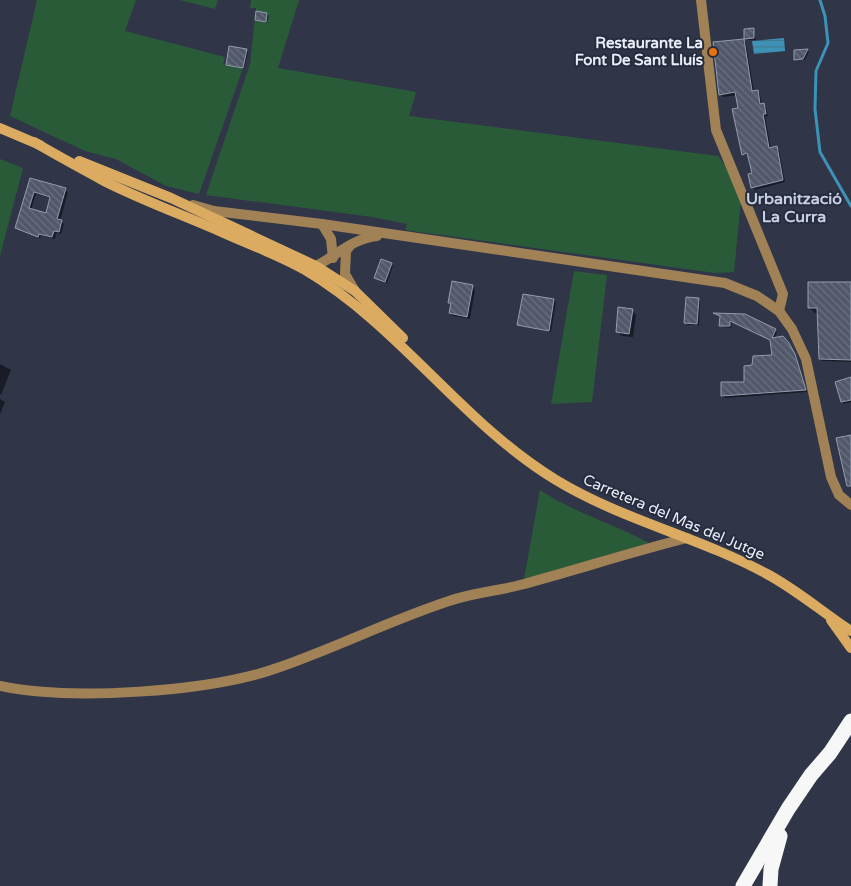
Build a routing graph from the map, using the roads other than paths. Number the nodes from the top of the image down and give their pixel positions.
1 (701, 0) edge
2 (0, 128) edge
3 (34, 142) junction
4 (171, 198) junction
5 (322, 224) junction
6 (395, 235) junction
7 (352, 244) junction
8 (333, 258) junction
9 (316, 266) junction
10 (304, 270) junction
11 (355, 291) junction
12 (778, 311) junction
13 (465, 405) junction
14 (849, 502) edge
15 (687, 538) junction
16 (827, 616) junction
17 (851, 630) edge
18 (851, 648) edge
19 (0, 686) edge
20 (851, 721) edge
21 (851, 745) edge
22 (830, 753) junction
23 (788, 809) junction
24 (744, 886) edge
25 (770, 886) edge

1 - 12 street
2 - 3 street
3 - 4 street
3 - 10 street
4 - 5 street
4 - 9 street
5 - 6 street
5 - 8 street
6 - 7 street
6 - 12 street
7 - 8 street
7 - 11 street
8 - 9 street
9 - 10 street
9 - 11 street
10 - 13 street
11 - 13 street
12 - 14 street
13 - 15 street, Carretera del Mas del Jutge
15 - 16 street, Carretera del Mas del Jutge
15 - 19 street
16 - 17 street, Carretera del Mas del Jutge
16 - 18 street, Carretera del Mas del Jutge
20 - 22 highway
21 - 22 highway
22 - 23 highway
23 - 24 highway
23 - 25 highway

